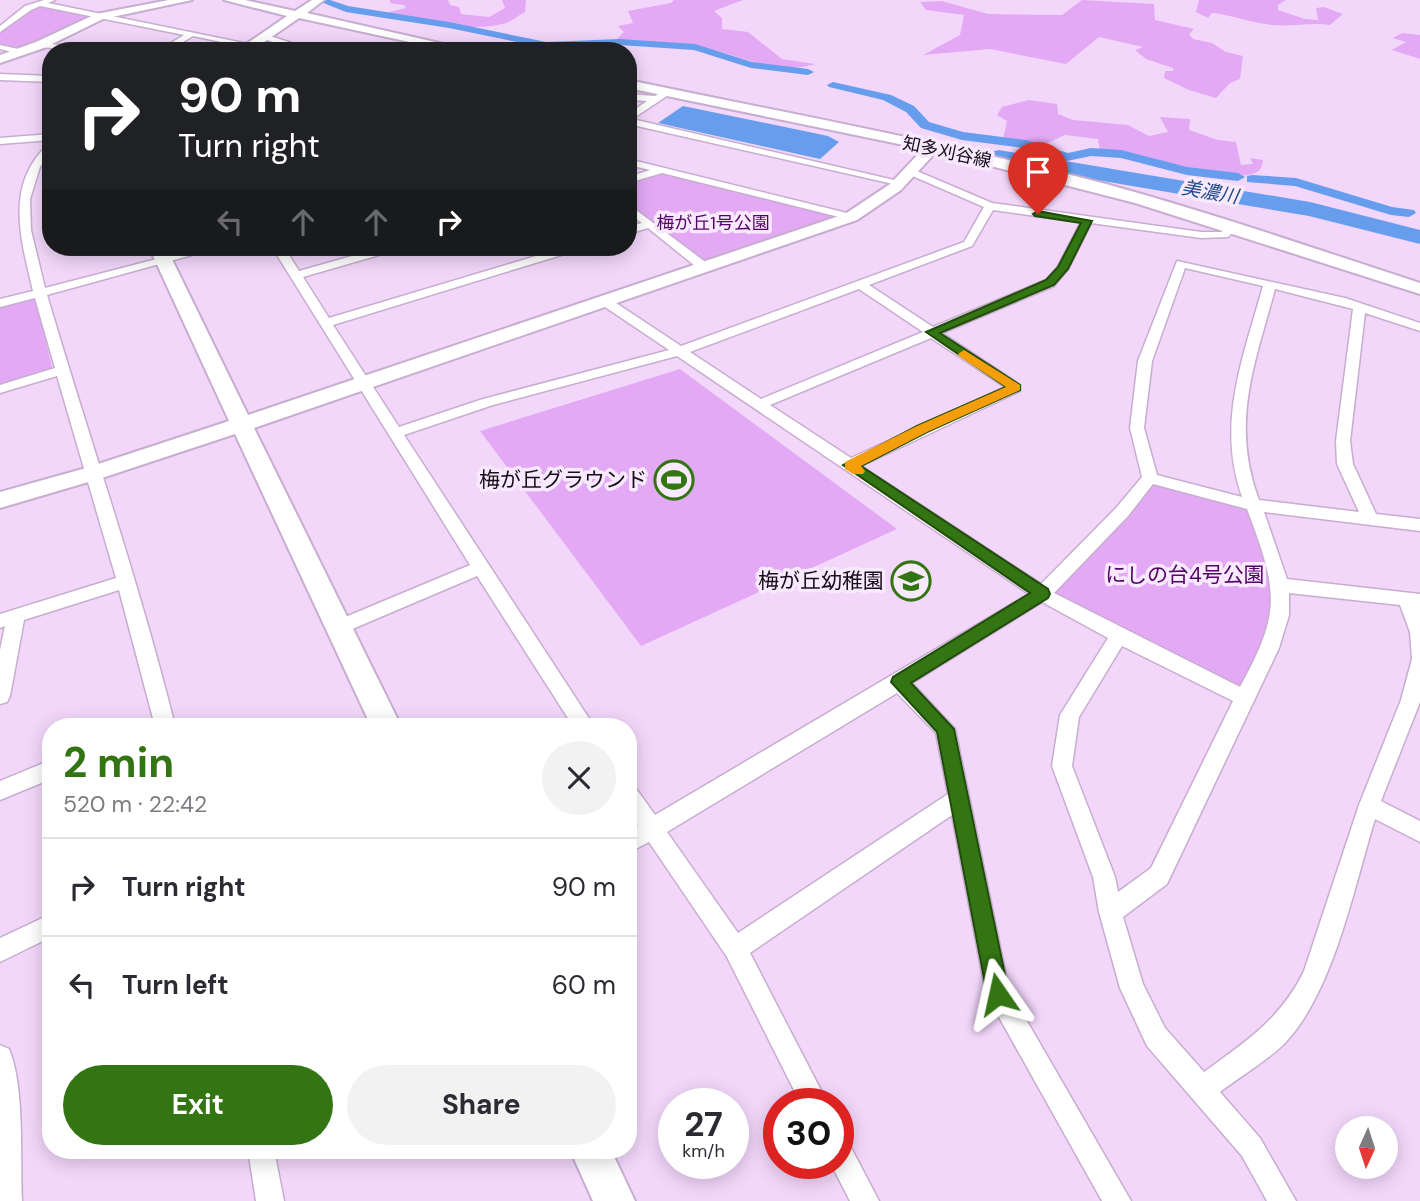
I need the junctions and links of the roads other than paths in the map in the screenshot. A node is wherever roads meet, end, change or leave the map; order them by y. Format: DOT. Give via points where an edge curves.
graph roads {
  1 [pos="51,0"];
  2 [pos="187,0"];
  3 [pos="229,0"];
  4 [pos="319,0"];
  5 [pos="249,1"];
  6 [pos="38,4"];
  7 [pos="298,15"];
  8 [pos="100,16"];
  9 [pos="0,30"];
  10 [pos="191,34"];
  11 [pos="264,36"];
  12 [pos="46,42"];
  13 [pos="177,42"];
  14 [pos="222,42"];
  15 [pos="254,42"];
  16 [pos="283,42"];
  17 [pos="427,42"];
  18 [pos="40,45"];
  19 [pos="0,47"];
  20 [pos="20,52"];
  21 [pos="0,59"];
  22 [pos="0,77"];
  23 [pos="42,79"];
  24 [pos="637,87"];
  25 [pos="661,96"];
  26 [pos="637,97"];
  27 [pos="637,113"];
  28 [pos="637,121"];
  29 [pos="42,138"];
  30 [pos="0,141"];
  31 [pos="932,148"];
  32 [pos="42,157"];
  33 [pos="637,164"];
  34 [pos="662,170"];
  35 [pos="637,177"];
  36 [pos="907,178"];
  37 [pos="990,206"];
  38 [pos="637,214"];
  39 [pos="851,217"];
  40 [pos="1087,221"];
  41 [pos="650,224"];
  42 [pos="1232,227"];
  43 [pos="637,228"];
  44 [pos="152,256"];
  45 [pos="162,256"];
  46 [pos="284,256"];
  47 [pos="364,256"];
  48 [pos="547,256"];
  49 [pos="704,267"];
  50 [pos="296,275"];
  51 [pos="860,284"];
  52 [pos="1270,284"];
  53 [pos="1420,289"];
  54 [pos="40,293"];
  55 [pos="607,302"];
  56 [pos="0,303"];
  57 [pos="1360,306"];
  58 [pos="326,323"];
  59 [pos="1420,327"];
  60 [pos="932,332"];
  61 [pos="681,351"];
  62 [pos="63,370"];
  63 [pos="363,383"];
  64 [pos="0,389"];
  65 [pos="759,404"];
  66 [pos="243,424"];
  67 [pos="395,433"];
  68 [pos="850,465"];
  69 [pos="94,473"];
  70 [pos="1150,478"];
  71 [pos="0,500"];
  72 [pos="1252,505"];
  73 [pos="1371,520"];
  74 [pos="1420,525"];
  75 [pos="480,568"];
  76 [pos="124,582"];
  77 [pos="1280,584"];
  78 [pos="1042,594"];
  79 [pos="1413,601"];
  80 [pos="8,618"];
  81 [pos="337,628"];
  82 [pos="1119,636"];
  83 [pos="1420,659"];
  84 [pos="899,682"];
  85 [pos="0,696"];
  86 [pos="1244,698"];
  87 [pos="158,718"];
  88 [pos="382,718"];
  89 [pos="579,718"];
  90 [pos="42,773"];
  91 [pos="0,791"];
  92 [pos="959,798"];
  93 [pos="1369,805"];
  94 [pos="637,806"];
  95 [pos="653,828"];
  96 [pos="1420,832"];
  97 [pos="637,837"];
  98 [pos="1110,912"];
  99 [pos="42,929"];
  100 [pos="735,949"];
  101 [pos="0,950"];
  102 [pos="0,1058"];
  103 [pos="807,1088"];
  104 [pos="1200,1091"];
  105 [pos="263,1159"];
  106 [pos="594,1159"];
  107 [pos="854,1179"];
  108 [pos="8,1201"];
  109 [pos="271,1201"];
  110 [pos="614,1201"];
  111 [pos="865,1201"];
  112 [pos="1117,1201"];
  113 [pos="1282,1201"];
  1 -- 6 [label="street"];
  2 -- 8 [label="street"];
  3 -- 5 [label="street"];
  4 -- 7 [label="street"];
  5 -- 7 [label="street"];
  6 -- 8 [label="street"];
  6 -- 9 [label="street"];
  7 -- 11 [label="street"];
  7 -- 17 [label="street"];
  8 -- 10 [label="street"];
  8 -- 12 [label="street"];
  10 -- 13 [label="street"];
  10 -- 14 [label="street"];
  11 -- 15 [label="street"];
  11 -- 16 [label="street"];
  18 -- 20 [label="street"];
  19 -- 20 [label="street"];
  20 -- 21 [label="street"];
  22 -- 23 [label="street"];
  24 -- 25 [label="street, 知多刈谷線"];
  25 -- 26 [label="street"];
  25 -- 27 [label="street"];
  25 -- 31 [label="street, 知多刈谷線"];
  28 -- 36 [label="street"];
  29 -- 30 [label="street"];
  31 -- 36 [label="street"];
  31 -- 42 [label="street, 知多刈谷線" via="1098,188"];
  32 -- 54 [label="street" via="25,199 25,230"];
  33 -- 34 [label="street"];
  34 -- 35 [label="street"];
  34 -- 39 [label="street"];
  36 -- 37 [label="street"];
  36 -- 39 [label="street"];
  37 -- 40 [label="street"];
  37 -- 51 [label="street" via="968,244"];
  38 -- 41 [label="street"];
  39 -- 49 [label="street"];
  40 -- 42 [label="street" via="1213,236 1224,235"];
  40 -- 60 [label="street" via="1050,283"];
  41 -- 43 [label="street"];
  41 -- 49 [label="street"];
  42 -- 53 [label="street, 知多刈谷線"];
  44 -- 54 [label="street"];
  45 -- 66 [label="street"];
  46 -- 50 [label="street"];
  47 -- 50 [label="street"];
  48 -- 58 [label="street"];
  49 -- 55 [label="street"];
  50 -- 58 [label="street"];
  51 -- 60 [label="street"];
  51 -- 61 [label="street"];
  52 -- 57 [label="street"];
  52 -- 70 [label="street" via="1181,262 1145,360 1137,428"];
  52 -- 72 [label="street" via="1237,422 1240,468"];
  54 -- 56 [label="street"];
  54 -- 62 [label="street"];
  55 -- 61 [label="street"];
  55 -- 63 [label="street"];
  57 -- 59 [label="street"];
  57 -- 73 [label="street" via="1343,442 1345,464"];
  58 -- 63 [label="street"];
  60 -- 65 [label="street"];
  60 -- 68 [label="street" via="1015,387"];
  61 -- 65 [label="street"];
  61 -- 67 [label="street" via="488,402"];
  62 -- 64 [label="street"];
  62 -- 69 [label="street"];
  63 -- 66 [label="street"];
  63 -- 67 [label="street"];
  65 -- 68 [label="street"];
  66 -- 69 [label="street"];
  66 -- 81 [label="street"];
  67 -- 75 [label="street"];
  68 -- 78 [label="street"];
  69 -- 71 [label="street"];
  69 -- 76 [label="street"];
  70 -- 72 [label="street"];
  70 -- 78 [label="street"];
  72 -- 73 [label="street"];
  72 -- 77 [label="street"];
  73 -- 74 [label="street"];
  75 -- 81 [label="street"];
  75 -- 89 [label="street"];
  76 -- 80 [label="street"];
  76 -- 87 [label="street"];
  77 -- 79 [label="street"];
  77 -- 86 [label="street" via="1280,614 1270,647"];
  78 -- 82 [label="street"];
  78 -- 84 [label="street"];
  79 -- 83 [label="street"];
  80 -- 85 [label="street"];
  81 -- 88 [label="street"];
  82 -- 86 [label="street"];
  82 -- 98 [label="street" via="1070,715 1062,766 1104,877"];
  83 -- 93 [label="street" via="1411,700"];
  84 -- 92 [label="street" via="945,729"];
  84 -- 95 [label="street"];
  86 -- 98 [label="street" via="1159,876"];
  90 -- 91 [label="street"];
  92 -- 100 [label="street"];
  92 -- 112 [label="street" via="998,994"];
  93 -- 96 [label="street"];
  93 -- 104 [label="street" via="1303,1000 1275,1035"];
  94 -- 95 [label="street"];
  95 -- 97 [label="street"];
  95 -- 100 [label="street"];
  98 -- 104 [label="street" via="1132,988 1156,1037"];
  99 -- 101 [label="street"];
  100 -- 103 [label="street"];
  102 -- 108 [label="street"];
  104 -- 113 [label="street" via="1251,1147"];
  105 -- 109 [label="street"];
  106 -- 110 [label="street"];
  107 -- 111 [label="street"];
}
